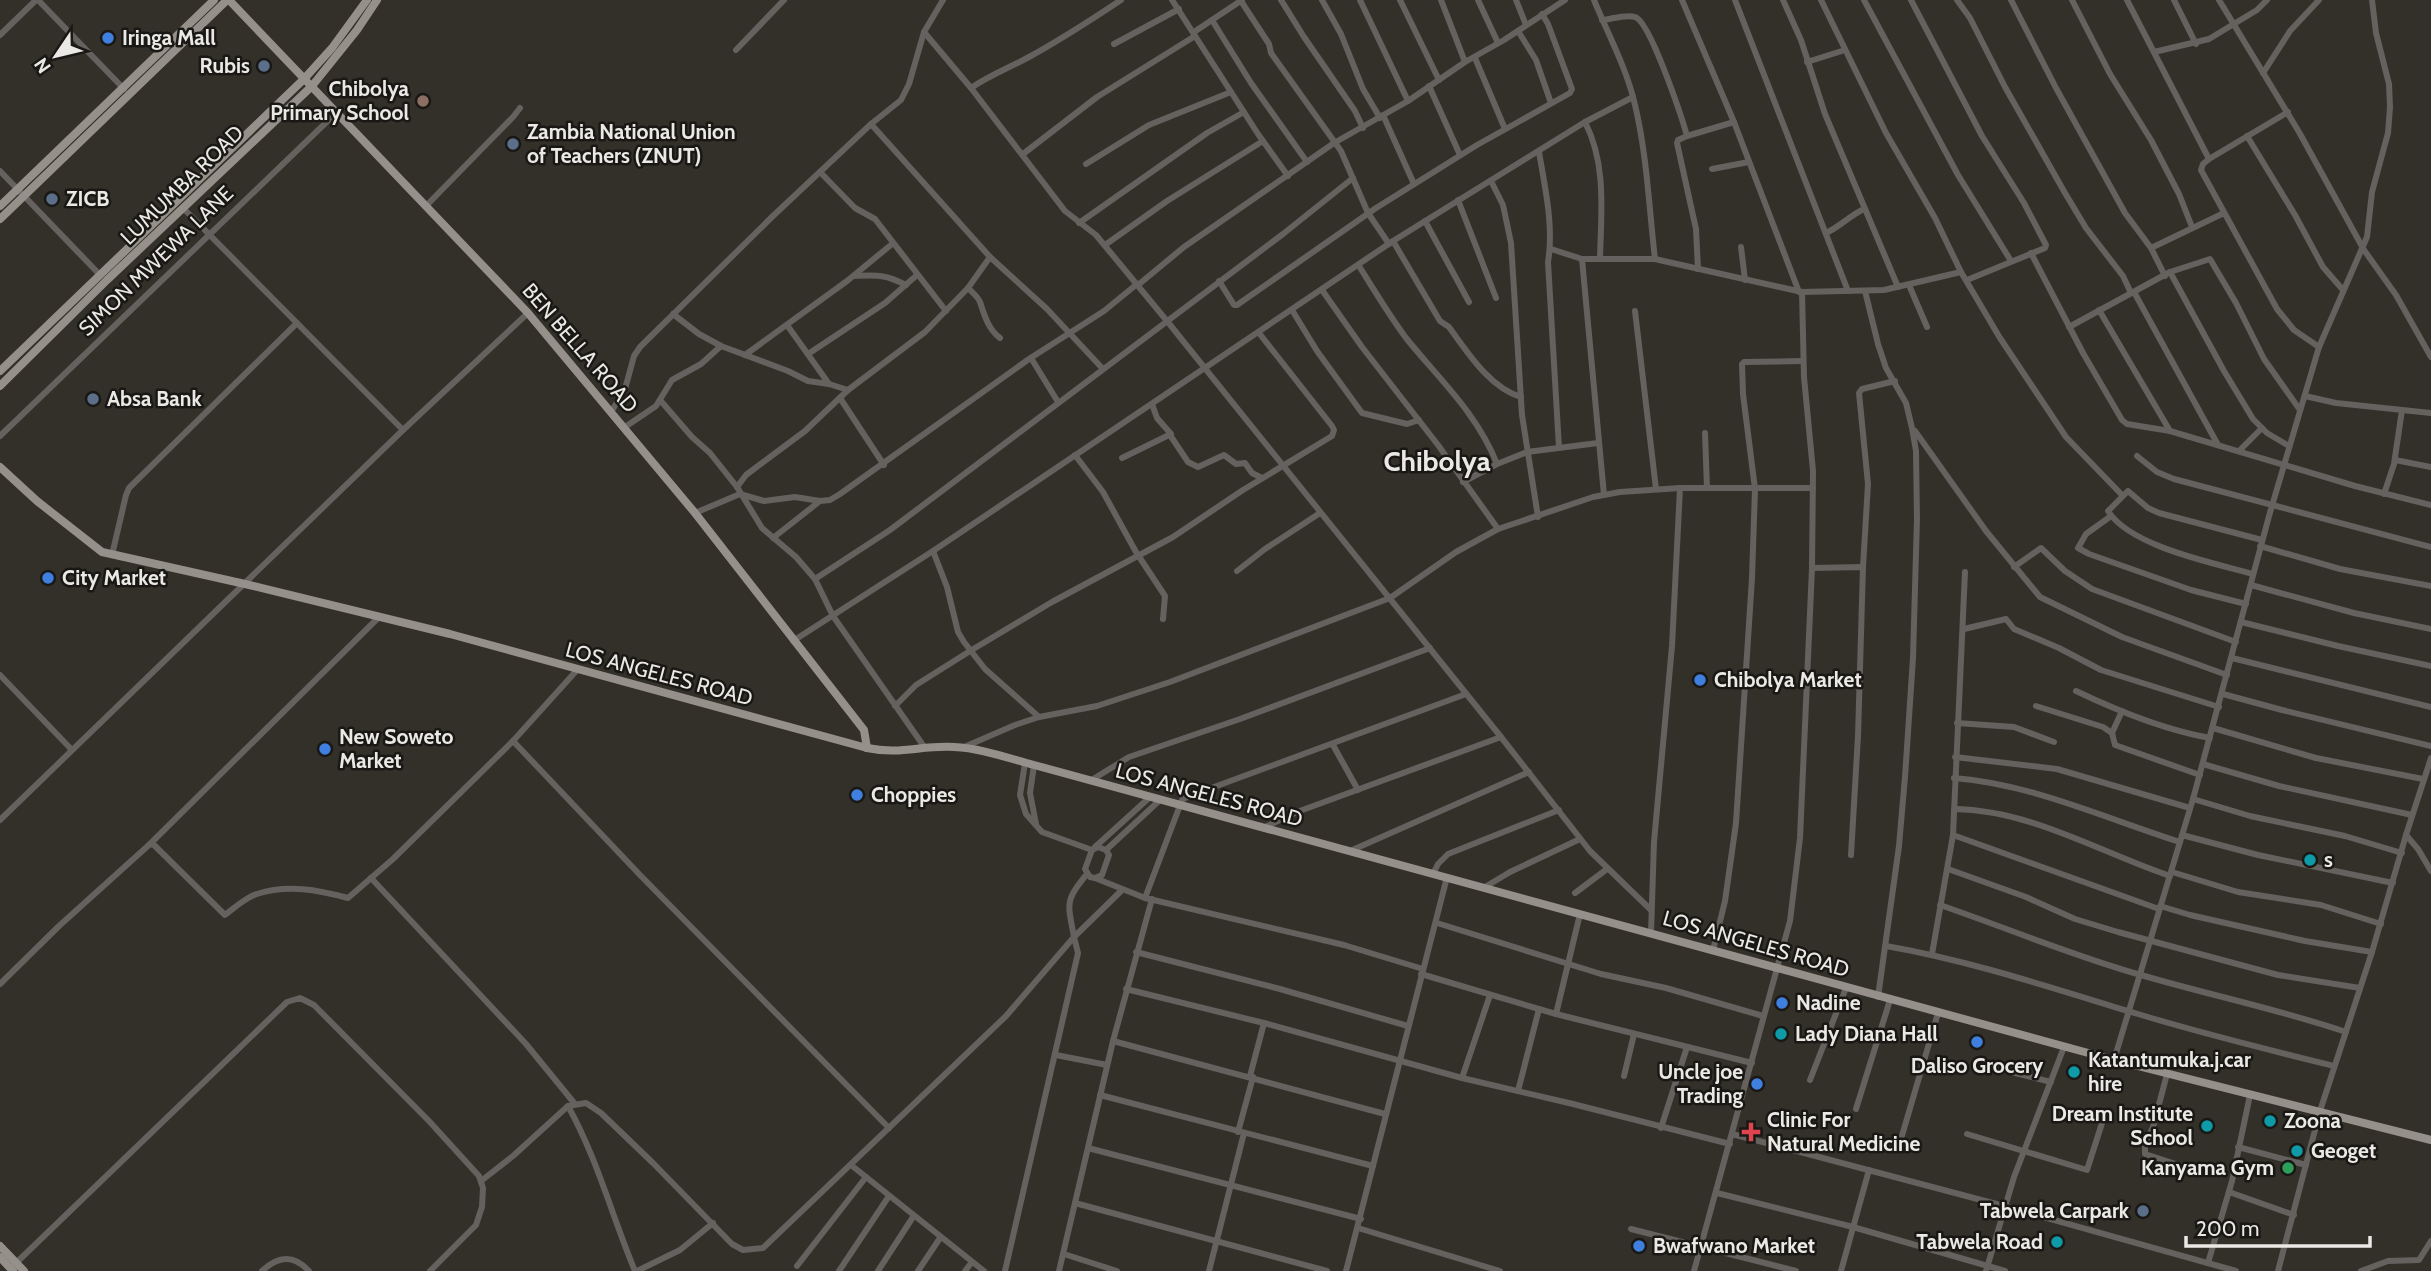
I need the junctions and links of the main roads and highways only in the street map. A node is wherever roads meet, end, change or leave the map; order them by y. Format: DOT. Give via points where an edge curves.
graph roads {
  1 [pos="214,0"];
  2 [pos="228,0"];
  3 [pos="367,0"];
  4 [pos="377,0"];
  5 [pos="304,79"];
  6 [pos="312,86"];
  7 [pos="127,91"];
  8 [pos="81,128"];
  9 [pos="88,136"];
  10 [pos="0,206"];
  11 [pos="0,219"];
  12 [pos="0,371"];
  13 [pos="0,386"];
  14 [pos="0,467"];
  15 [pos="867,748"];
  16 [pos="2431,1140"];
  17 [pos="0,1246"];
  18 [pos="0,1257"];
  19 [pos="13,1268"];
  20 [pos="24,1271"];
  1 -- 7 [label="main road"];
  2 -- 5 [label="main road, BEN BELLA ROAD"];
  2 -- 7 [label="main road"];
  3 -- 5 [label="main road, LUMUMBA ROAD"];
  4 -- 6 [label="main road, LUMUMBA ROAD"];
  5 -- 6 [label="main road, BEN BELLA ROAD"];
  5 -- 12 [label="main road, LUMUMBA ROAD"];
  6 -- 13 [label="main road, LUMUMBA ROAD"];
  6 -- 15 [label="main road, BEN BELLA ROAD" via="528,313 625,427 864,730"];
  7 -- 8 [label="main road"];
  7 -- 9 [label="main road"];
  8 -- 9 [label="main road"];
  8 -- 10 [label="main road"];
  9 -- 11 [label="main road"];
  14 -- 15 [label="main road, LOS ANGELES ROAD" via="67,526 112,555 380,616"];
  15 -- 16 [label="main road, LOS ANGELES ROAD" via="898,752 964,747 2064,1047"];
  17 -- 19 [label="main road"];
  18 -- 19 [label="main road"];
  19 -- 20 [label="main road"];
}
